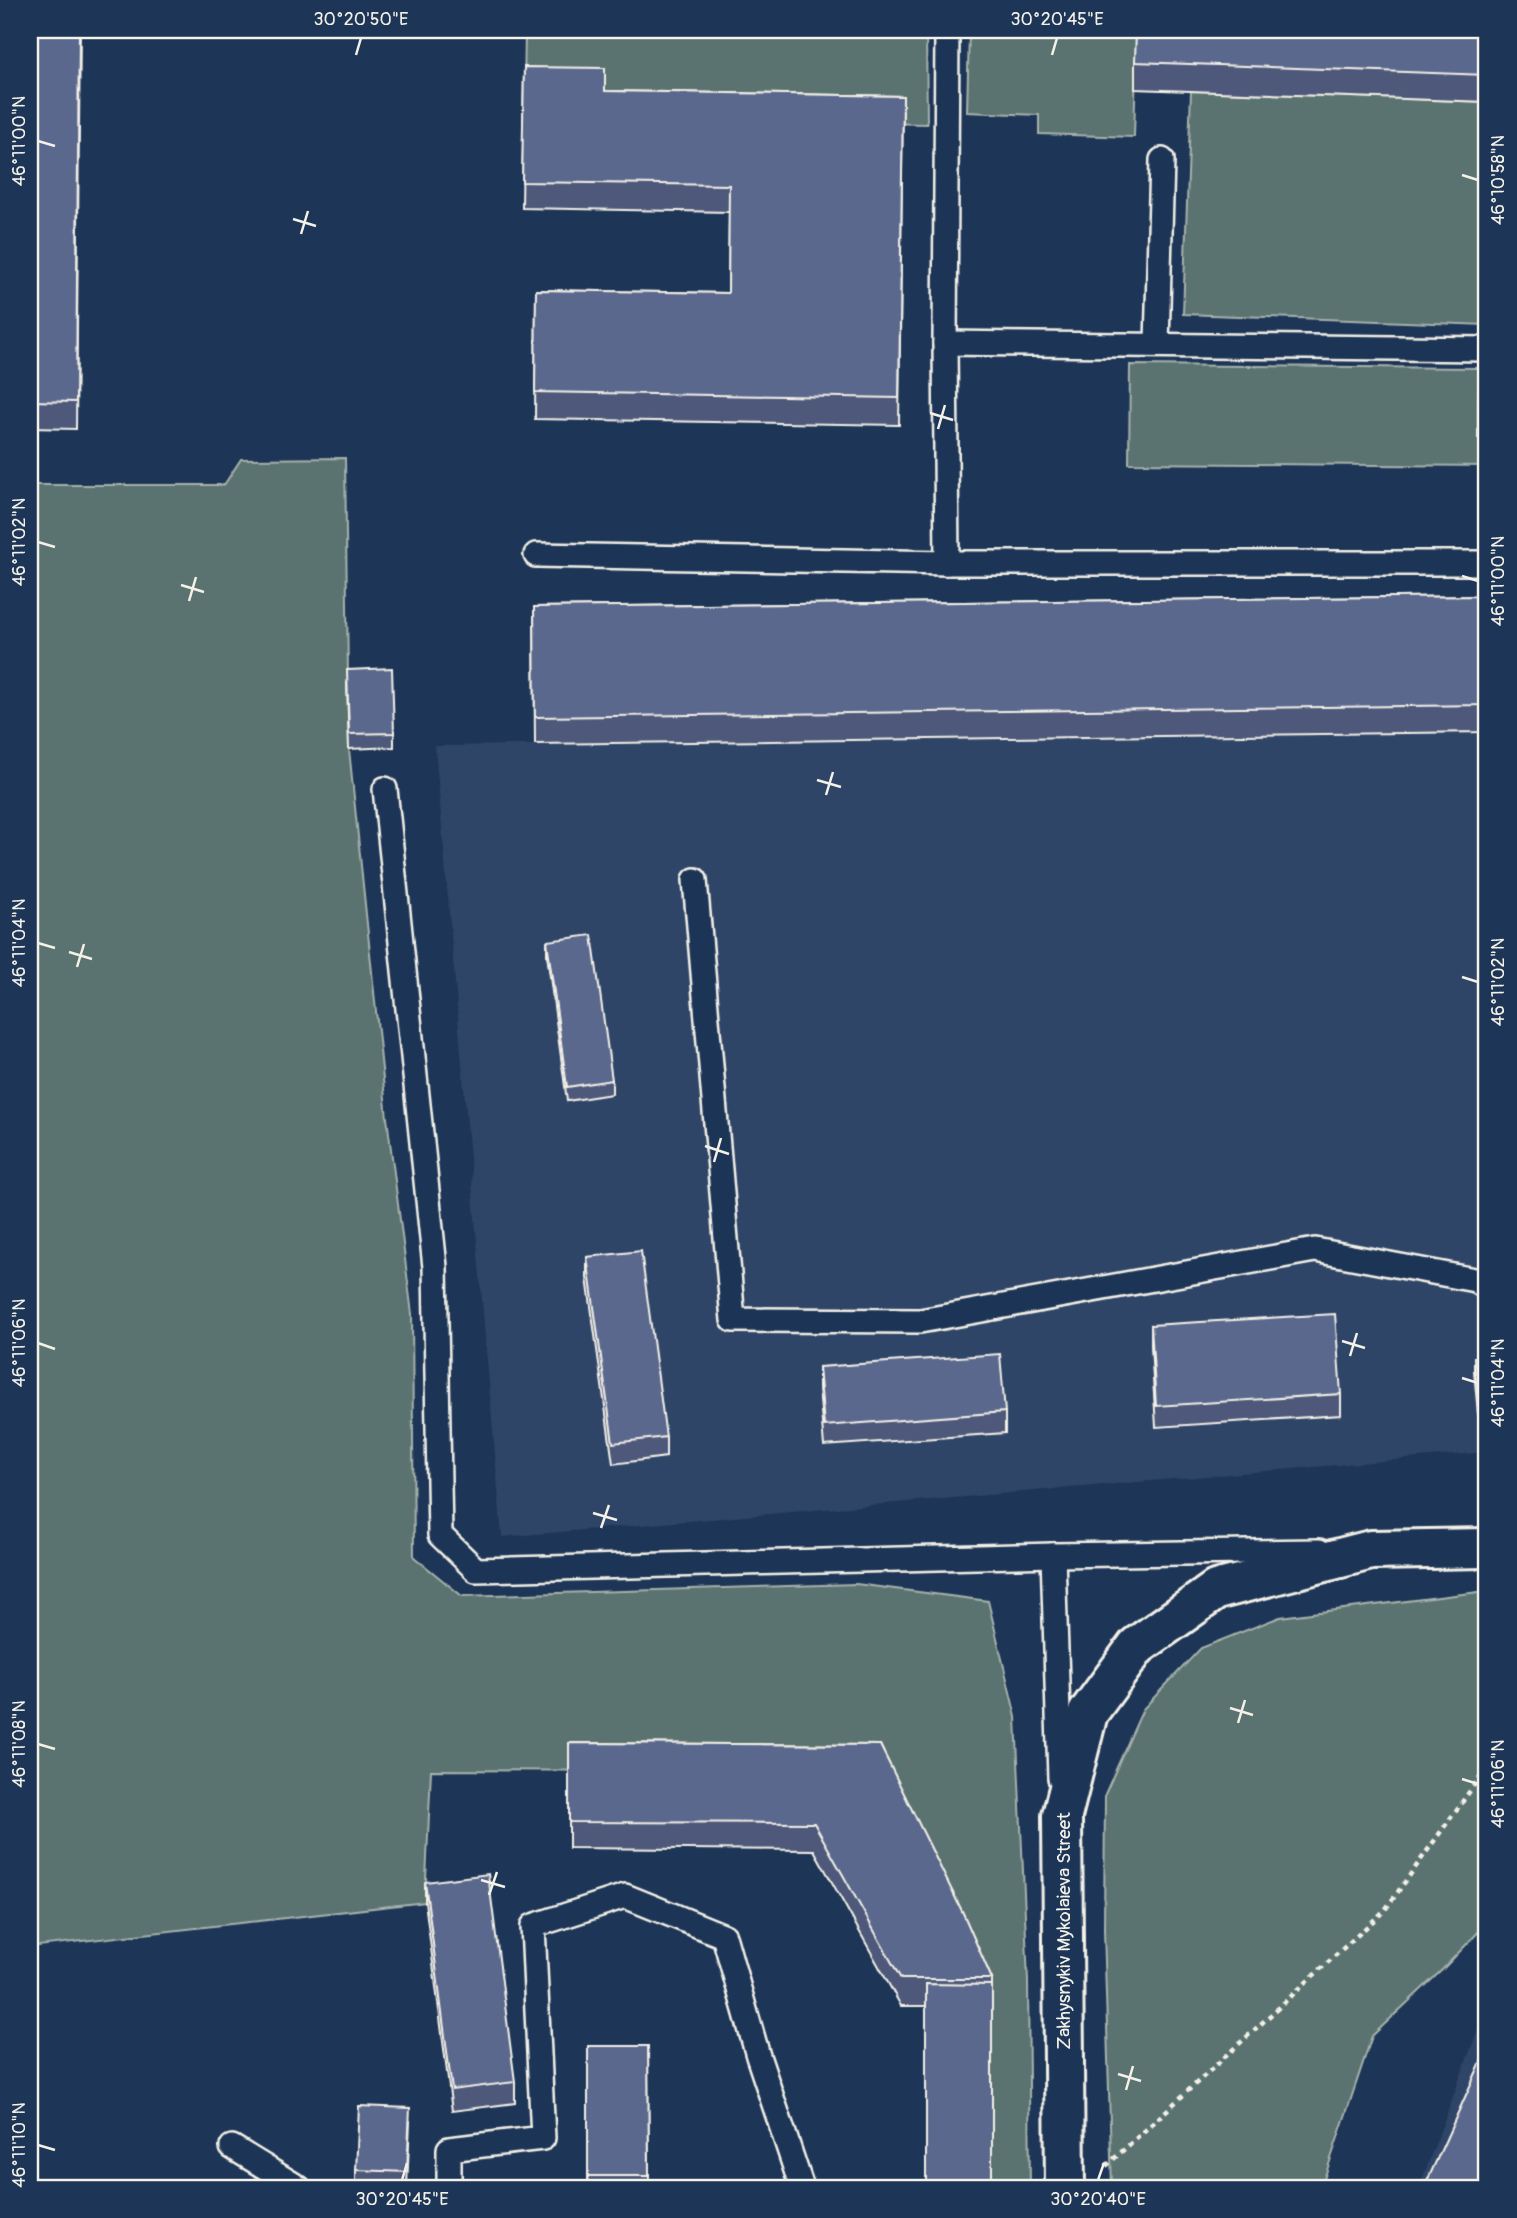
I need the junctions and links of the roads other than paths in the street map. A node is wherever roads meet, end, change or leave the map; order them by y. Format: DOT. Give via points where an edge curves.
graph roads {
  1 [pos="947,30"];
  2 [pos="1162,160"];
  3 [pos="945,343"];
  4 [pos="1157,344"];
  5 [pos="1487,349"];
  6 [pos="536,555"];
  7 [pos="947,563"];
  8 [pos="1487,563"];
  9 [pos="385,789"];
  10 [pos="695,880"];
  11 [pos="1487,1287"];
  12 [pos="1487,1548"];
  13 [pos="1371,1550"];
  14 [pos="1053,1555"];
  15 [pos="1062,1816"];
  16 [pos="232,2147"];
  17 [pos="299,2188"];
  18 [pos="449,2188"];
  19 [pos="802,2188"];
  20 [pos="1065,2188"];
  1 -- 3 [label="lane"];
  2 -- 4 [label="lane"];
  3 -- 4 [label="lane"];
  3 -- 7 [label="lane"];
  4 -- 5 [label="lane"];
  6 -- 7 [label="lane"];
  7 -- 8 [label="lane"];
  9 -- 14 [label="lane" via="435,1267 440,1535 477,1570"];
  10 -- 11 [label="lane" via="733,1321 919,1321 1315,1250 1475,1280"];
  12 -- 13 [label="street, Zakhysnykiv Mykolaieva Street"];
  13 -- 14 [label="lane"];
  13 -- 15 [label="street, Zakhysnykiv Mykolaieva Street" via="1216,1590 1137,1646 1088,1713"];
  14 -- 15 [label="lane"];
  15 -- 20 [label="street, Zakhysnykiv Mykolaieva Street"];
  16 -- 17 [label="lane"];
  18 -- 19 [label="lane" via="449,2150 543,2138 533,1926 625,1896 724,1936"];
}
